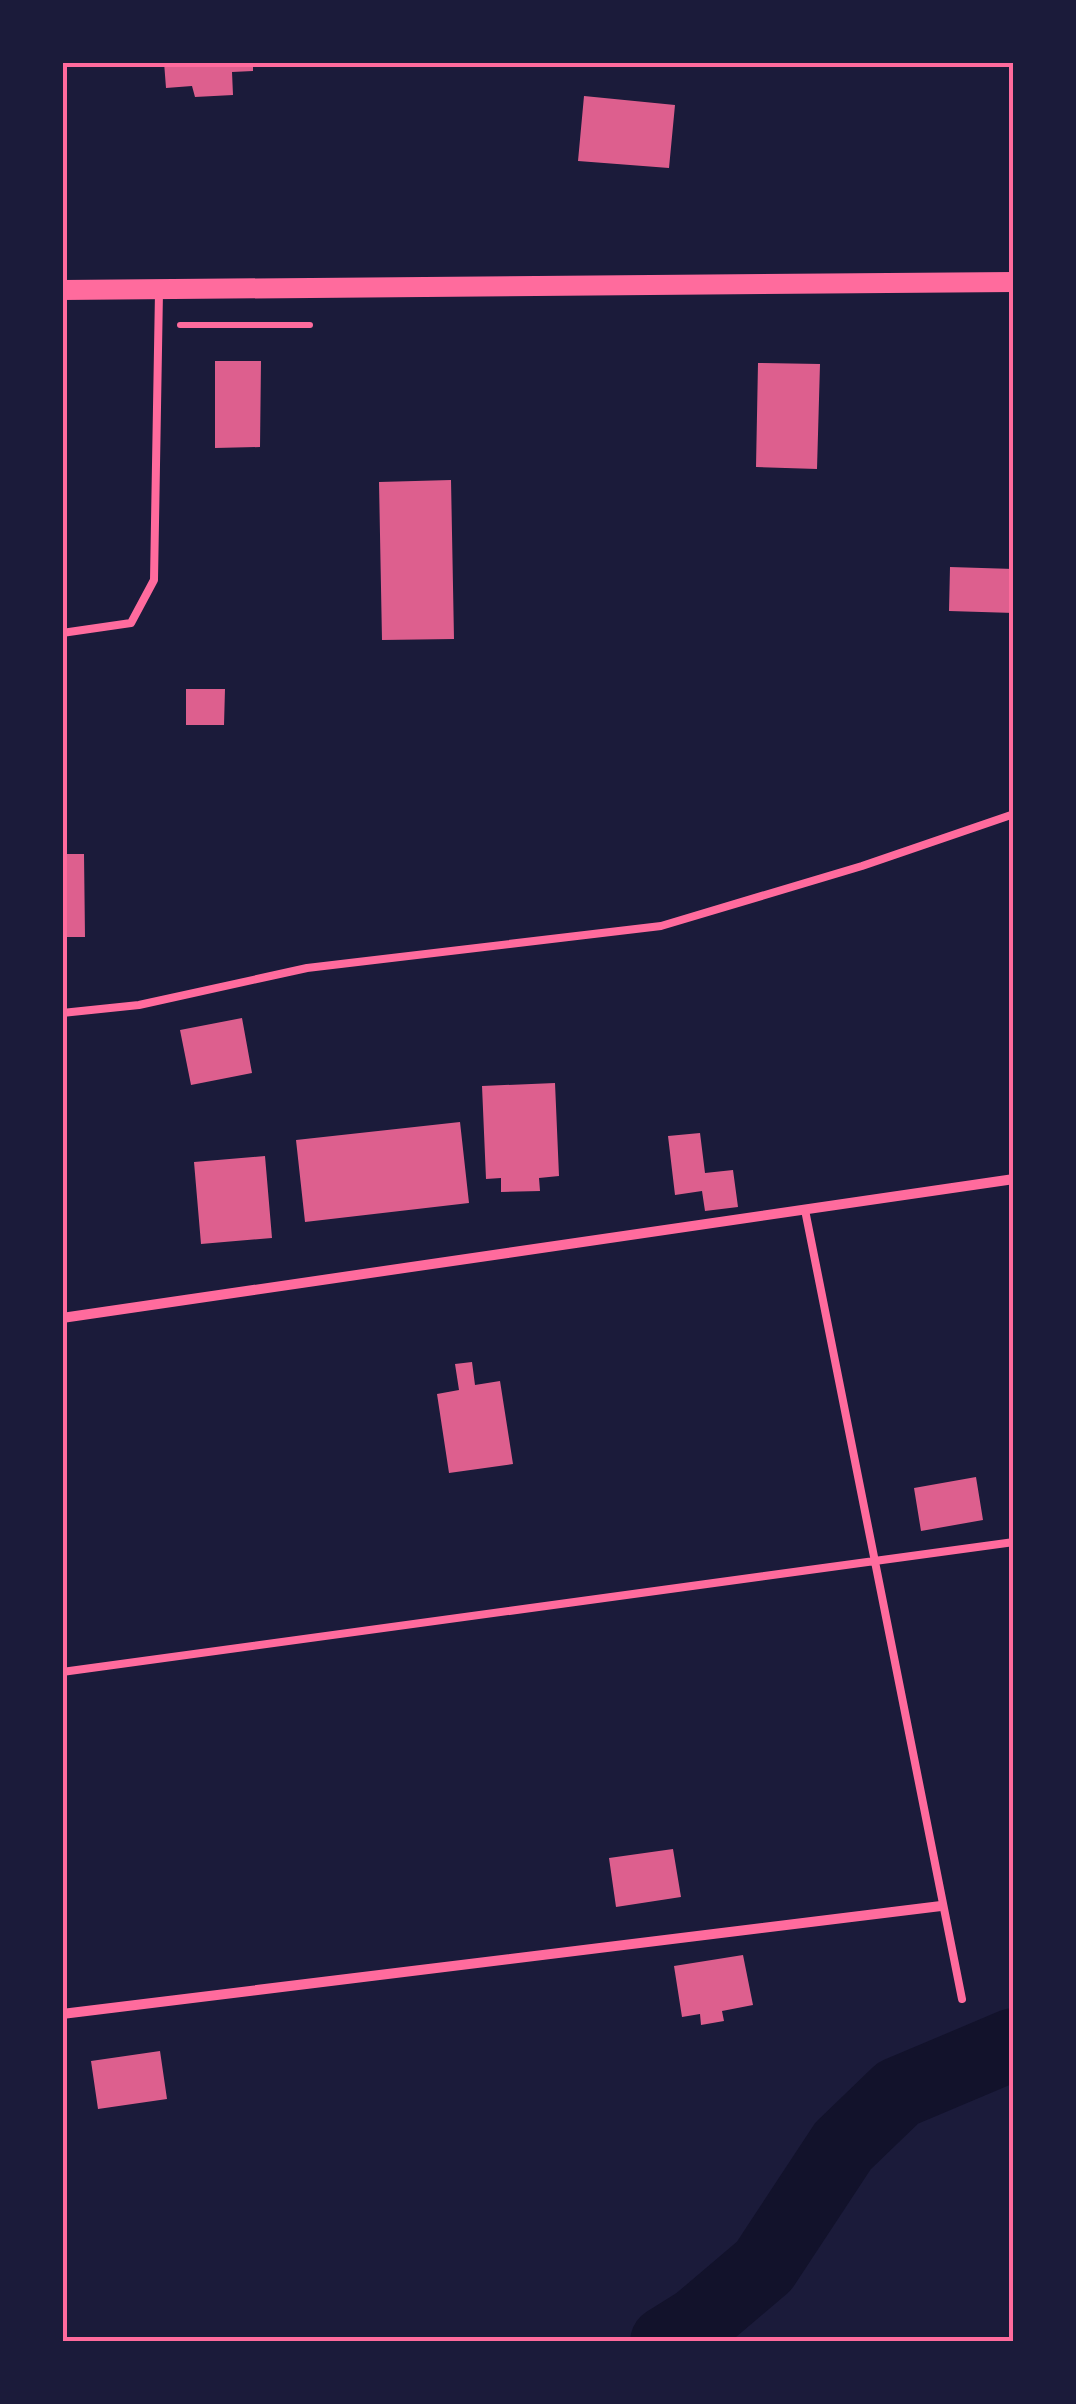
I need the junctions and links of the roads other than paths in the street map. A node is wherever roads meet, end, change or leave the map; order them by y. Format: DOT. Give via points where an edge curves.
graph roads {
  1 [pos="1014,282"];
  2 [pos="159,289"];
  3 [pos="62,290"];
  4 [pos="62,633"];
  5 [pos="1014,814"];
  6 [pos="62,1013"];
  7 [pos="1014,1179"];
  8 [pos="804,1210"];
  9 [pos="62,1318"];
  10 [pos="1014,1542"];
  11 [pos="874,1561"];
  12 [pos="62,1672"];
  13 [pos="941,1906"];
  14 [pos="962,1999"];
  15 [pos="62,2014"];
  1 -- 2 [label="main road"];
  2 -- 3 [label="main road"];
  2 -- 4 [label="lane" via="154,580 131,623"];
  5 -- 6 [label="lane" via="661,926 307,968 139,1005"];
  7 -- 8 [label="street"];
  8 -- 9 [label="street"];
  8 -- 11 [label="lane"];
  10 -- 11 [label="lane"];
  11 -- 12 [label="lane"];
  11 -- 13 [label="lane"];
  13 -- 14 [label="lane"];
  13 -- 15 [label="street"];
}
